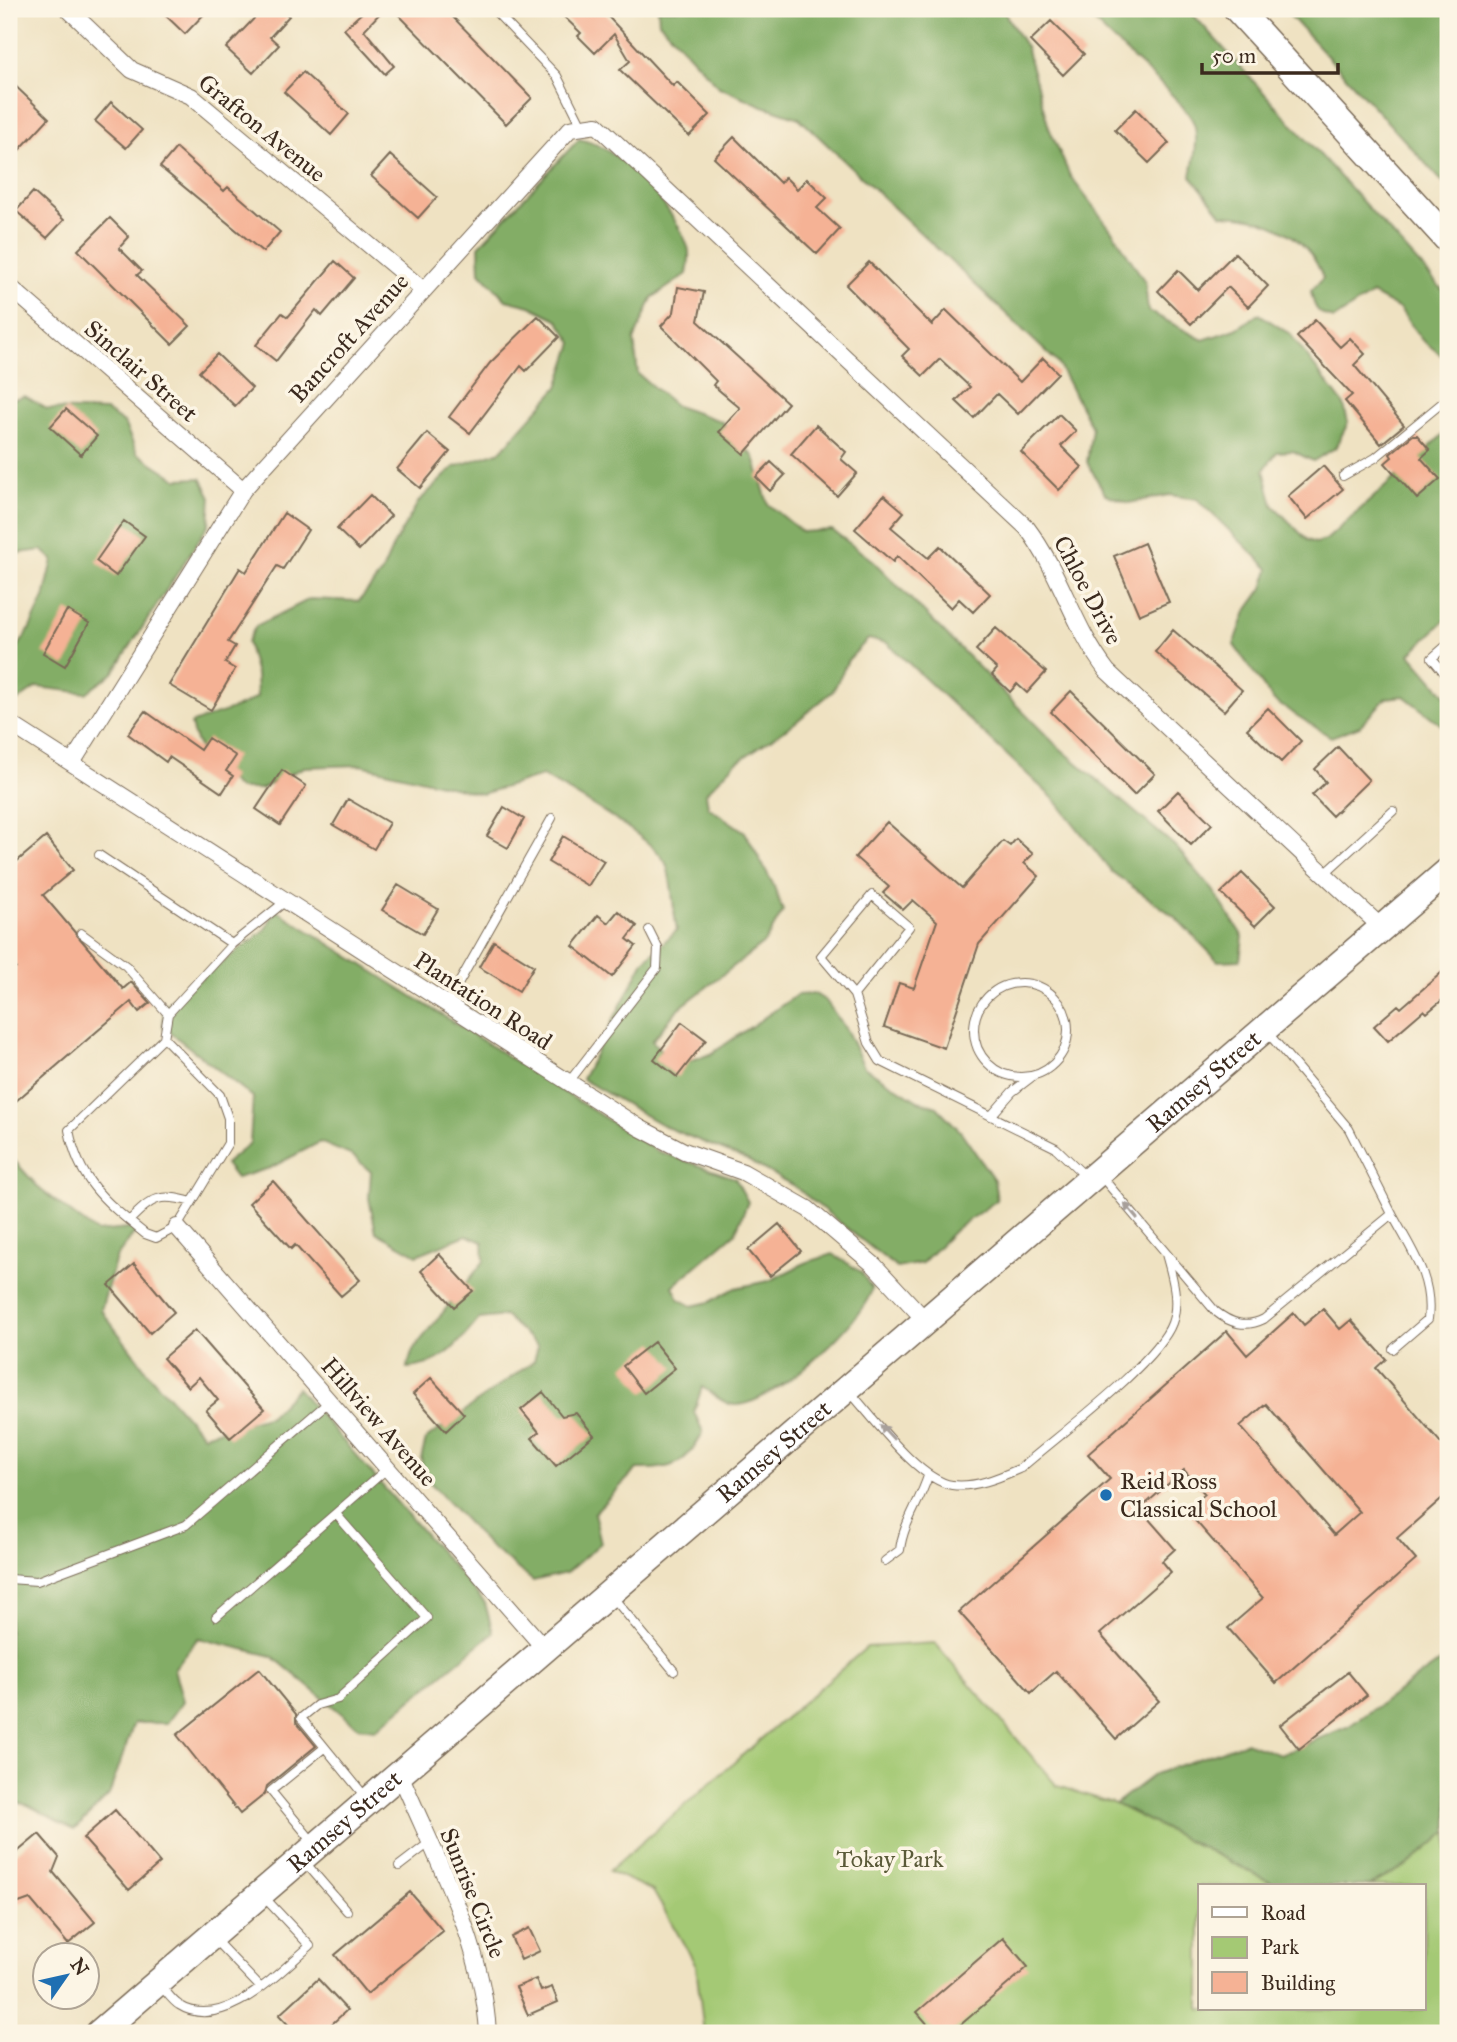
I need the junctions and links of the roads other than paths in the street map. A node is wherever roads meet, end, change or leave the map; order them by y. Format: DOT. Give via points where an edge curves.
graph roads {
  1 [pos="68,9"];
  2 [pos="493,9"];
  3 [pos="1237,9"];
  4 [pos="582,126"];
  5 [pos="1448,240"];
  6 [pos="9,286"];
  7 [pos="423,290"];
  8 [pos="1448,398"];
  9 [pos="1343,476"];
  10 [pos="243,490"];
  11 [pos="1448,644"];
  12 [pos="1448,677"];
  13 [pos="9,723"];
  14 [pos="72,763"];
  15 [pos="1393,811"];
  16 [pos="552,818"];
  17 [pos="99,855"];
  18 [pos="1448,872"];
  19 [pos="1324,874"];
  20 [pos="287,900"];
  21 [pos="1381,927"];
  22 [pos="649,930"];
  23 [pos="80,933"];
  24 [pos="232,944"];
  25 [pos="854,995"];
  26 [pos="446,1005"];
  27 [pos="168,1014"];
  28 [pos="1264,1028"];
  29 [pos="164,1038"];
  30 [pos="1036,1075"];
  31 [pos="568,1083"];
  32 [pos="991,1116"];
  33 [pos="1093,1175"];
  34 [pos="192,1202"];
  35 [pos="1392,1214"];
  36 [pos="130,1221"];
  37 [pos="177,1227"];
  38 [pos="1165,1251"];
  39 [pos="925,1320"];
  40 [pos="1393,1349"];
  41 [pos="846,1388"];
  42 [pos="331,1400"];
  43 [pos="389,1467"];
  44 [pos="928,1476"];
  45 [pos="336,1514"];
  46 [pos="886,1561"];
  47 [pos="9,1579"];
  48 [pos="609,1593"];
  49 [pos="216,1617"];
  50 [pos="545,1648"];
  51 [pos="674,1671"];
  52 [pos="324,1748"];
  53 [pos="400,1774"];
  54 [pos="368,1801"];
  55 [pos="429,1843"];
  56 [pos="309,1852"];
  57 [pos="399,1867"];
  58 [pos="261,1894"];
  59 [pos="347,1911"];
  60 [pos="212,1936"];
  61 [pos="158,1983"];
  62 [pos="260,1987"];
  63 [pos="109,2030"];
  64 [pos="488,2033"];
  1 -- 7 [label="street, Grafton Avenue" via="132,70 191,96"];
  2 -- 4 [label="lane" via="557,76"];
  3 -- 5 [label="main road"];
  4 -- 7 [label="street, Bancroft Avenue" via="570,129"];
  4 -- 19 [label="street, Chloe Drive" via="597,125 1027,528 1055,569 1080,630 1107,671"];
  6 -- 10 [label="street, Sinclair Street"];
  7 -- 10 [label="street, Bancroft Avenue"];
  8 -- 9 [label="lane" via="1375,458"];
  10 -- 14 [label="street, Bancroft Avenue"];
  11 -- 12 [label="lane" via="1432,658"];
  13 -- 14 [label="street, Plantation Road"];
  14 -- 20 [label="street, Plantation Road"];
  15 -- 19 [label="lane"];
  16 -- 26 [label="lane"];
  17 -- 24 [label="lane"];
  18 -- 21 [label="main road, Ramsey Street"];
  19 -- 21 [label="street, Chloe Drive"];
  20 -- 24 [label="lane"];
  20 -- 26 [label="street, Plantation Road"];
  21 -- 28 [label="main road, Ramsey Street"];
  22 -- 31 [label="lane" via="658,948 657,968"];
  23 -- 27 [label="lane" via="127,965"];
  24 -- 27 [label="lane"];
  25 -- 25 [label="lane" via="909,927 872,895 821,956"];
  25 -- 32 [label="lane" via="869,1043 880,1061"];
  26 -- 31 [label="street, Plantation Road"];
  27 -- 29 [label="lane"];
  28 -- 33 [label="main road, Ramsey Street"];
  28 -- 35 [label="lane" via="1349,1129"];
  29 -- 34 [label="lane" via="220,1095 228,1118 228,1143"];
  29 -- 36 [label="lane" via="69,1130 75,1158 92,1187"];
  30 -- 30 [label="lane" via="1060,1056 1068,1026 1063,1010 1048,993 1027,983 997,989 978,1012 975,1042 992,1067 1020,1077"];
  30 -- 32 [label="lane" via="1012,1092"];
  31 -- 39 [label="street, Plantation Road" via="640,1128 684,1151 743,1172 808,1209 874,1265"];
  32 -- 33 [label="lane" via="1056,1148"];
  38 -- 33 [label="lane, one-way"];
  33 -- 39 [label="main road, Ramsey Street"];
  34 -- 36 [label="lane" via="157,1198"];
  34 -- 37 [label="lane"];
  35 -- 38 [label="lane" via="1253,1324 1238,1324 1215,1311"];
  35 -- 40 [label="lane" via="1423,1272 1430,1297 1428,1320"];
  36 -- 37 [label="lane" via="156,1238"];
  37 -- 42 [label="street, Hillview Avenue"];
  38 -- 44 [label="lane" via="1175,1284 1172,1323 1147,1359 1021,1468 975,1484 952,1485"];
  39 -- 41 [label="main road, Ramsey Street"];
  44 -- 41 [label="lane, one-way"];
  41 -- 48 [label="main road, Ramsey Street"];
  42 -- 43 [label="street, Hillview Avenue"];
  42 -- 47 [label="lane" via="186,1525 37,1581"];
  43 -- 45 [label="lane"];
  43 -- 50 [label="street, Hillview Avenue"];
  44 -- 46 [label="lane" via="902,1532 900,1550"];
  45 -- 49 [label="lane"];
  45 -- 52 [label="lane" via="427,1618 338,1699 317,1705 300,1717"];
  48 -- 50 [label="main road, Ramsey Street"];
  48 -- 51 [label="lane"];
  50 -- 53 [label="main road, Ramsey Street"];
  52 -- 54 [label="lane"];
  52 -- 56 [label="lane" via="271,1791"];
  53 -- 54 [label="main road, Ramsey Street"];
  53 -- 55 [label="street, Sunrise Circle"];
  54 -- 56 [label="main road, Ramsey Street"];
  55 -- 57 [label="lane"];
  55 -- 64 [label="street, Sunrise Circle" via="478,1965"];
  56 -- 58 [label="main road, Ramsey Street"];
  56 -- 59 [label="lane"];
  58 -- 60 [label="main road, Ramsey Street"];
  58 -- 62 [label="lane" via="310,1946"];
  60 -- 61 [label="main road, Ramsey Street"];
  60 -- 62 [label="lane"];
  61 -- 62 [label="lane" via="178,2005 198,2011 228,2008"];
  61 -- 63 [label="main road, Ramsey Street"];
}
